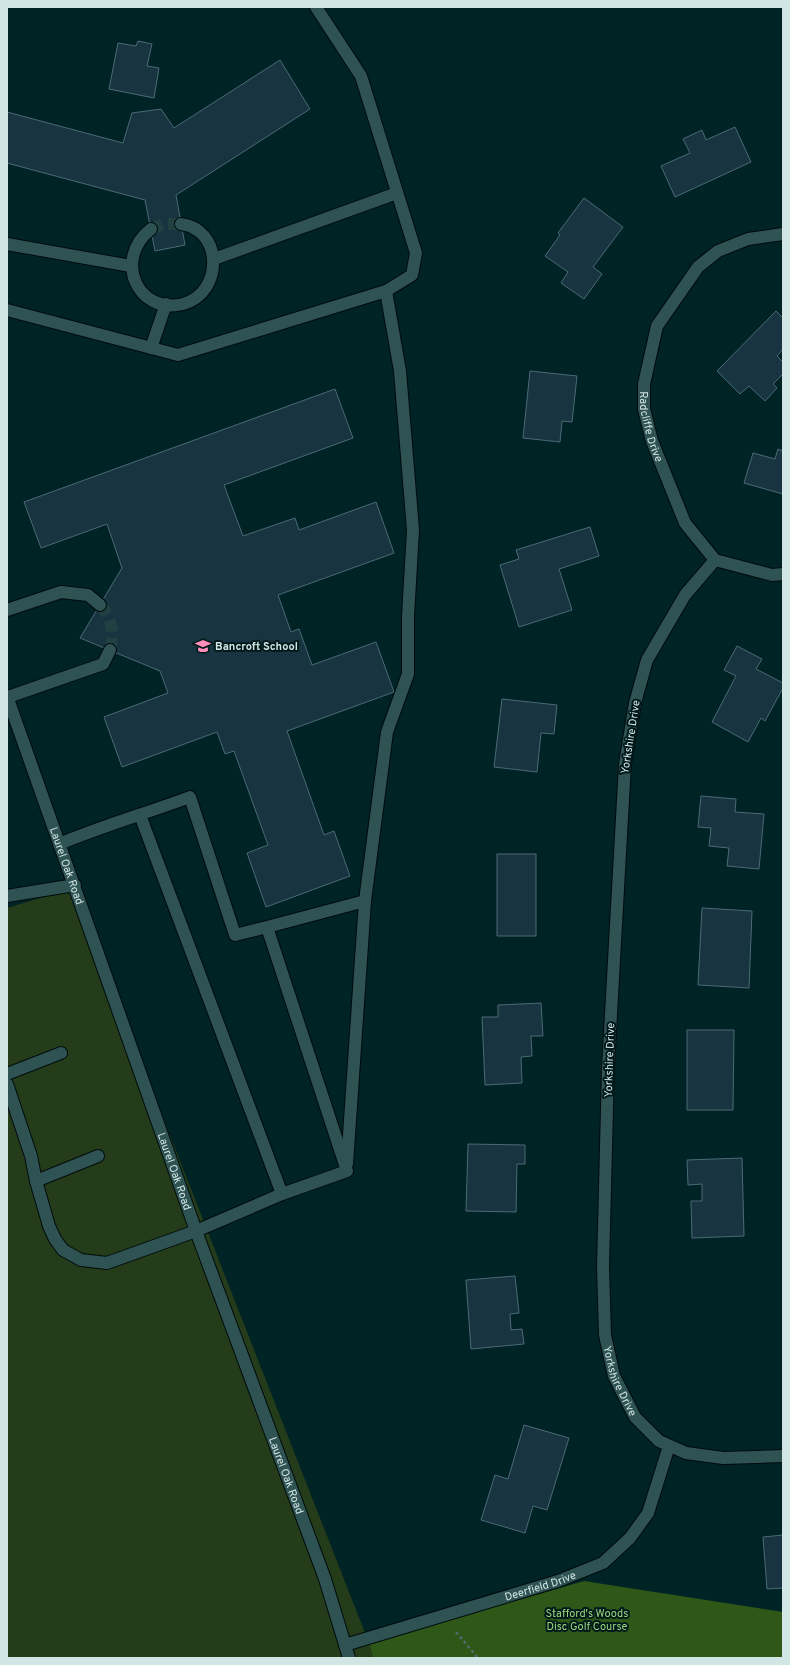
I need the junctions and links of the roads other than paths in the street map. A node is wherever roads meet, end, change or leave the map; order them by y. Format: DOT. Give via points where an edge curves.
graph roads {
  1 [pos="316,7"];
  2 [pos="397,193"];
  3 [pos="181,224"];
  4 [pos="151,229"];
  5 [pos="783,234"];
  6 [pos="7,244"];
  7 [pos="214,260"];
  8 [pos="131,266"];
  9 [pos="386,291"];
  10 [pos="166,304"];
  11 [pos="7,310"];
  12 [pos="151,348"];
  13 [pos="715,560"];
  14 [pos="783,574"];
  15 [pos="100,604"];
  16 [pos="7,610"];
  17 [pos="110,650"];
  18 [pos="7,696"];
  19 [pos="140,815"];
  20 [pos="59,844"];
  21 [pos="75,885"];
  22 [pos="7,896"];
  23 [pos="365,901"];
  24 [pos="267,927"];
  25 [pos="61,1053"];
  26 [pos="7,1074"];
  27 [pos="7,1084"];
  28 [pos="98,1156"];
  29 [pos="347,1171"];
  30 [pos="36,1181"];
  31 [pos="282,1194"];
  32 [pos="196,1231"];
  33 [pos="669,1446"];
  34 [pos="783,1456"];
  35 [pos="345,1645"];
  36 [pos="348,1658"];
  1 -- 2 [label="street" via="361,76"];
  2 -- 7 [label="street"];
  2 -- 9 [label="street" via="416,253 412,276"];
  3 -- 7 [label="street" via="190,226 202,235 210,246"];
  4 -- 8 [label="street" via="136,245"];
  5 -- 13 [label="street, Radcliffe Drive" via="748,240 718,251 698,267 658,326 644,384 644,409 652,441 682,516"];
  6 -- 8 [label="street"];
  7 -- 10 [label="street" via="212,278 201,294 184,304"];
  8 -- 10 [label="street" via="134,278 144,293 154,301"];
  9 -- 12 [label="street" via="178,355"];
  9 -- 23 [label="street" via="400,371 413,530 408,616 408,674 387,732"];
  10 -- 12 [label="street"];
  11 -- 12 [label="street"];
  13 -- 14 [label="street" via="772,575"];
  13 -- 33 [label="street, Yorkshire Drive" via="685,595 647,660 634,703 625,764 610,1045 603,1267 605,1335 614,1376 635,1417 659,1441"];
  15 -- 16 [label="street" via="88,595 61,592"];
  17 -- 18 [label="street" via="103,664"];
  18 -- 20 [label="street, Laurel Oak Road"];
  19 -- 20 [label="street" via="92,830"];
  19 -- 24 [label="street" via="190,797 235,935"];
  19 -- 31 [label="street"];
  20 -- 21 [label="street, Laurel Oak Road"];
  21 -- 22 [label="street"];
  21 -- 32 [label="street, Laurel Oak Road"];
  23 -- 24 [label="street"];
  23 -- 29 [label="street"];
  24 -- 29 [label="street"];
  25 -- 26 [label="street"];
  27 -- 30 [label="street" via="31,1156"];
  28 -- 30 [label="street"];
  29 -- 31 [label="street"];
  30 -- 32 [label="street" via="55,1239 63,1250 81,1260 107,1264"];
  31 -- 32 [label="street"];
  32 -- 35 [label="street, Laurel Oak Road" via="325,1579"];
  33 -- 34 [label="street, Yorkshire Drive" via="686,1453 723,1458"];
  33 -- 35 [label="street, Deerfield Drive" via="648,1513 630,1538 603,1563 558,1581"];
  35 -- 36 [label="street, Laurel Oak Road"];
}
